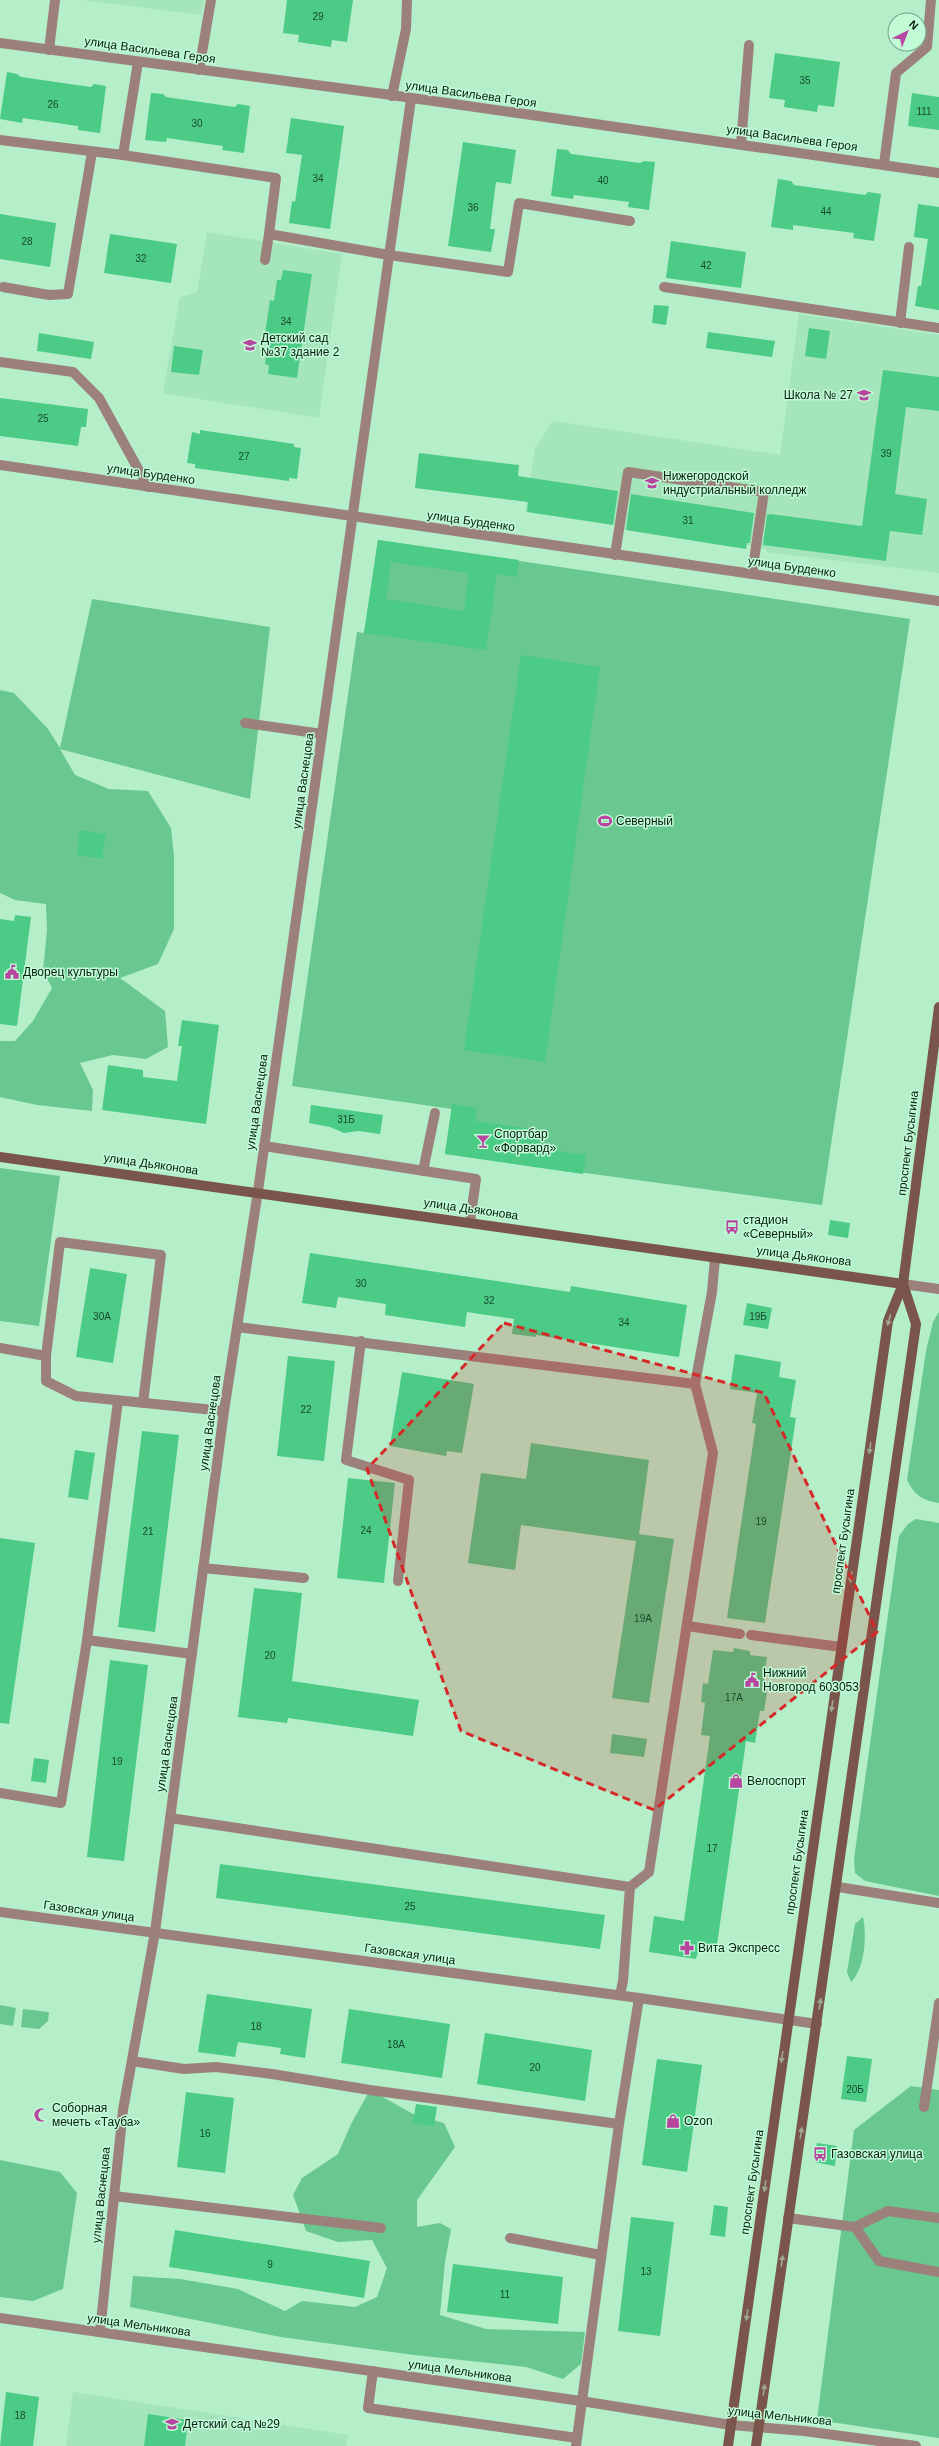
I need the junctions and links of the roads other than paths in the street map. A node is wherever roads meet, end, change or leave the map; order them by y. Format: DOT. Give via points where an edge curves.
graph roads {
  1 [pos="55,0"];
  2 [pos="211,0"];
  3 [pos="407,0"];
  4 [pos="932,0"];
  5 [pos="0,43"];
  6 [pos="749,45"];
  7 [pos="49,50"];
  8 [pos="138,62"];
  9 [pos="199,70"];
  10 [pos="392,96"];
  11 [pos="411,99"];
  12 [pos="0,140"];
  13 [pos="741,144"];
  14 [pos="92,152"];
  15 [pos="123,155"];
  16 [pos="884,164"];
  17 [pos="939,173"];
  18 [pos="630,221"];
  19 [pos="269,234"];
  20 [pos="909,247"];
  21 [pos="389,255"];
  22 [pos="265,260"];
  23 [pos="664,287"];
  24 [pos="3,288"];
  25 [pos="900,322"];
  26 [pos="939,328"];
  27 [pos="0,362"];
  28 [pos="0,465"];
  29 [pos="148,486"];
  30 [pos="353,517"];
  31 [pos="615,555"];
  32 [pos="752,574"];
  33 [pos="939,602"];
  34 [pos="245,723"];
  35 [pos="322,734"];
  36 [pos="939,1007"];
  37 [pos="435,1113"];
  38 [pos="264,1146"];
  39 [pos="0,1157"];
  40 [pos="423,1171"];
  41 [pos="258,1192"];
  42 [pos="470,1222"];
  43 [pos="715,1258"];
  44 [pos="903,1284"];
  45 [pos="939,1289"];
  46 [pos="237,1327"];
  47 [pos="361,1341"];
  48 [pos="0,1348"];
  49 [pos="46,1356"];
  50 [pos="695,1384"];
  51 [pos="118,1401"];
  52 [pos="142,1404"];
  53 [pos="224,1411"];
  54 [pos="203,1568"];
  55 [pos="304,1578"];
  56 [pos="398,1580"];
  57 [pos="688,1626"];
  58 [pos="740,1634"];
  59 [pos="751,1635"];
  60 [pos="87,1640"];
  61 [pos="841,1647"];
  62 [pos="192,1654"];
  63 [pos="0,1793"];
  64 [pos="170,1818"];
  65 [pos="630,1887"];
  66 [pos="838,1887"];
  67 [pos="939,1903"];
  68 [pos="0,1912"];
  69 [pos="155,1932"];
  70 [pos="620,1995"];
  71 [pos="639,1998"];
  72 [pos="939,2003"];
  73 [pos="788,2018"];
  74 [pos="817,2024"];
  75 [pos="132,2061"];
  76 [pos="924,2107"];
  77 [pos="619,2124"];
  78 [pos="114,2196"];
  79 [pos="788,2218"];
  80 [pos="939,2218"];
  81 [pos="855,2227"];
  82 [pos="381,2228"];
  83 [pos="510,2238"];
  84 [pos="601,2255"];
  85 [pos="939,2272"];
  86 [pos="0,2318"];
  87 [pos="100,2332"];
  88 [pos="372,2371"];
  89 [pos="581,2401"];
  90 [pos="731,2425"];
  91 [pos="758,2429"];
  92 [pos="576,2442"];
  93 [pos="728,2446"];
  94 [pos="756,2446"];
  95 [pos="916,2446"];
  1 -- 7 [label="street"];
  2 -- 9 [label="street"];
  3 -- 10 [label="street" via="406,29"];
  4 -- 16 [label="street" via="927,47 896,72"];
  5 -- 7 [label="street, улица Васильева Героя"];
  6 -- 13 [label="street"];
  7 -- 8 [label="street, улица Васильева Героя"];
  8 -- 9 [label="street, улица Васильева Героя"];
  8 -- 15 [label="street"];
  9 -- 10 [label="street, улица Васильева Героя"];
  10 -- 11 [label="street, улица Васильева Героя"];
  11 -- 13 [label="street, улица Васильева Героя"];
  11 -- 21 [label="street, улица Васнецова"];
  12 -- 14 [label="street"];
  13 -- 16 [label="street, улица Васильева Героя"];
  14 -- 15 [label="street"];
  14 -- 24 [label="street" via="68,294 49,295"];
  15 -- 19 [label="street" via="276,178"];
  16 -- 17 [label="street, улица Васильева Героя"];
  18 -- 21 [label="street" via="518,203 508,272"];
  19 -- 21 [label="street"];
  19 -- 22 [label="street"];
  20 -- 25 [label="street"];
  21 -- 30 [label="street, улица Васнецова"];
  23 -- 25 [label="street"];
  25 -- 26 [label="street"];
  27 -- 29 [label="street" via="73,372 99,398"];
  28 -- 29 [label="street, улица Бурденко"];
  29 -- 30 [label="street, улица Бурденко"];
  30 -- 31 [label="street, улица Бурденко"];
  30 -- 35 [label="street, улица Васнецова"];
  31 -- 32 [label="street, улица Бурденко"];
  31 -- 32 [label="street" via="628,472 764,492"];
  32 -- 33 [label="street, улица Бурденко"];
  34 -- 35 [label="street"];
  35 -- 38 [label="street, улица Васнецова"];
  36 -- 44 [label="main road, проспект Бусыгина"];
  37 -- 40 [label="street"];
  38 -- 40 [label="street"];
  38 -- 41 [label="street, улица Васнецова"];
  39 -- 41 [label="main road, улица Дьяконова"];
  40 -- 42 [label="street" via="476,1179"];
  41 -- 42 [label="main road, улица Дьяконова"];
  41 -- 46 [label="street, улица Васнецова"];
  42 -- 43 [label="main road, улица Дьяконова"];
  43 -- 44 [label="main road, улица Дьяконова"];
  43 -- 50 [label="street" via="712,1292"];
  44 -- 45 [label="street, улица Дьяконова"];
  44 -- 61 [label="main road, проспект Бусыгина, one-way" via="888,1321"];
  44 -- 66 [label="main road, проспект Бусыгина" via="916,1324"];
  46 -- 47 [label="street"];
  46 -- 53 [label="street, улица Васнецова"];
  47 -- 50 [label="street"];
  47 -- 56 [label="street" via="346,1460 408,1480"];
  48 -- 49 [label="street"];
  49 -- 51 [label="street" via="46,1382 76,1396"];
  49 -- 52 [label="street" via="60,1242 161,1255"];
  50 -- 57 [label="street" via="713,1452"];
  51 -- 52 [label="street"];
  51 -- 60 [label="street"];
  52 -- 53 [label="street"];
  53 -- 54 [label="street, улица Васнецова"];
  54 -- 55 [label="street"];
  54 -- 62 [label="street, улица Васнецова"];
  57 -- 58 [label="street"];
  57 -- 65 [label="street" via="649,1872"];
  59 -- 61 [label="street"];
  60 -- 62 [label="street"];
  60 -- 63 [label="street" via="61,1803"];
  61 -- 73 [label="main road, проспект Бусыгина, one-way"];
  62 -- 64 [label="street, улица Васнецова"];
  64 -- 65 [label="street"];
  64 -- 69 [label="street, улица Васнецова"];
  65 -- 70 [label="street"];
  66 -- 67 [label="street"];
  74 -- 66 [label="main road, проспект Бусыгина, one-way"];
  68 -- 69 [label="street, Газовская улица"];
  69 -- 70 [label="street, Газовская улица"];
  69 -- 75 [label="street, улица Васнецова"];
  70 -- 71 [label="street, Газовская улица"];
  71 -- 73 [label="street, Газовская улица"];
  71 -- 77 [label="street"];
  72 -- 76 [label="street"];
  73 -- 74 [label="street, Газовская улица"];
  73 -- 90 [label="main road, проспект Бусыгина, one-way"];
  79 -- 74 [label="main road, проспект Бусыгина, one-way"];
  75 -- 77 [label="street" via="184,2069 216,2067 272,2074"];
  75 -- 78 [label="street, улица Васнецова" via="123,2110"];
  77 -- 84 [label="street"];
  78 -- 82 [label="street"];
  78 -- 87 [label="street, улица Васнецова"];
  79 -- 81 [label="street"];
  91 -- 79 [label="main road, проспект Бусыгина, one-way"];
  80 -- 81 [label="street" via="888,2211"];
  81 -- 85 [label="street" via="879,2261"];
  83 -- 84 [label="street"];
  84 -- 89 [label="street"];
  86 -- 87 [label="street, улица Мельникова"];
  87 -- 88 [label="street, улица Мельникова"];
  88 -- 89 [label="street, улица Мельникова"];
  88 -- 92 [label="street" via="368,2408"];
  89 -- 90 [label="street, улица Мельникова"];
  89 -- 92 [label="street"];
  90 -- 91 [label="street, улица Мельникова"];
  90 -- 93 [label="main road, проспект Бусыгина"];
  91 -- 94 [label="main road, проспект Бусыгина"];
  91 -- 95 [label="street, улица Мельникова" via="804,2431"];
}
